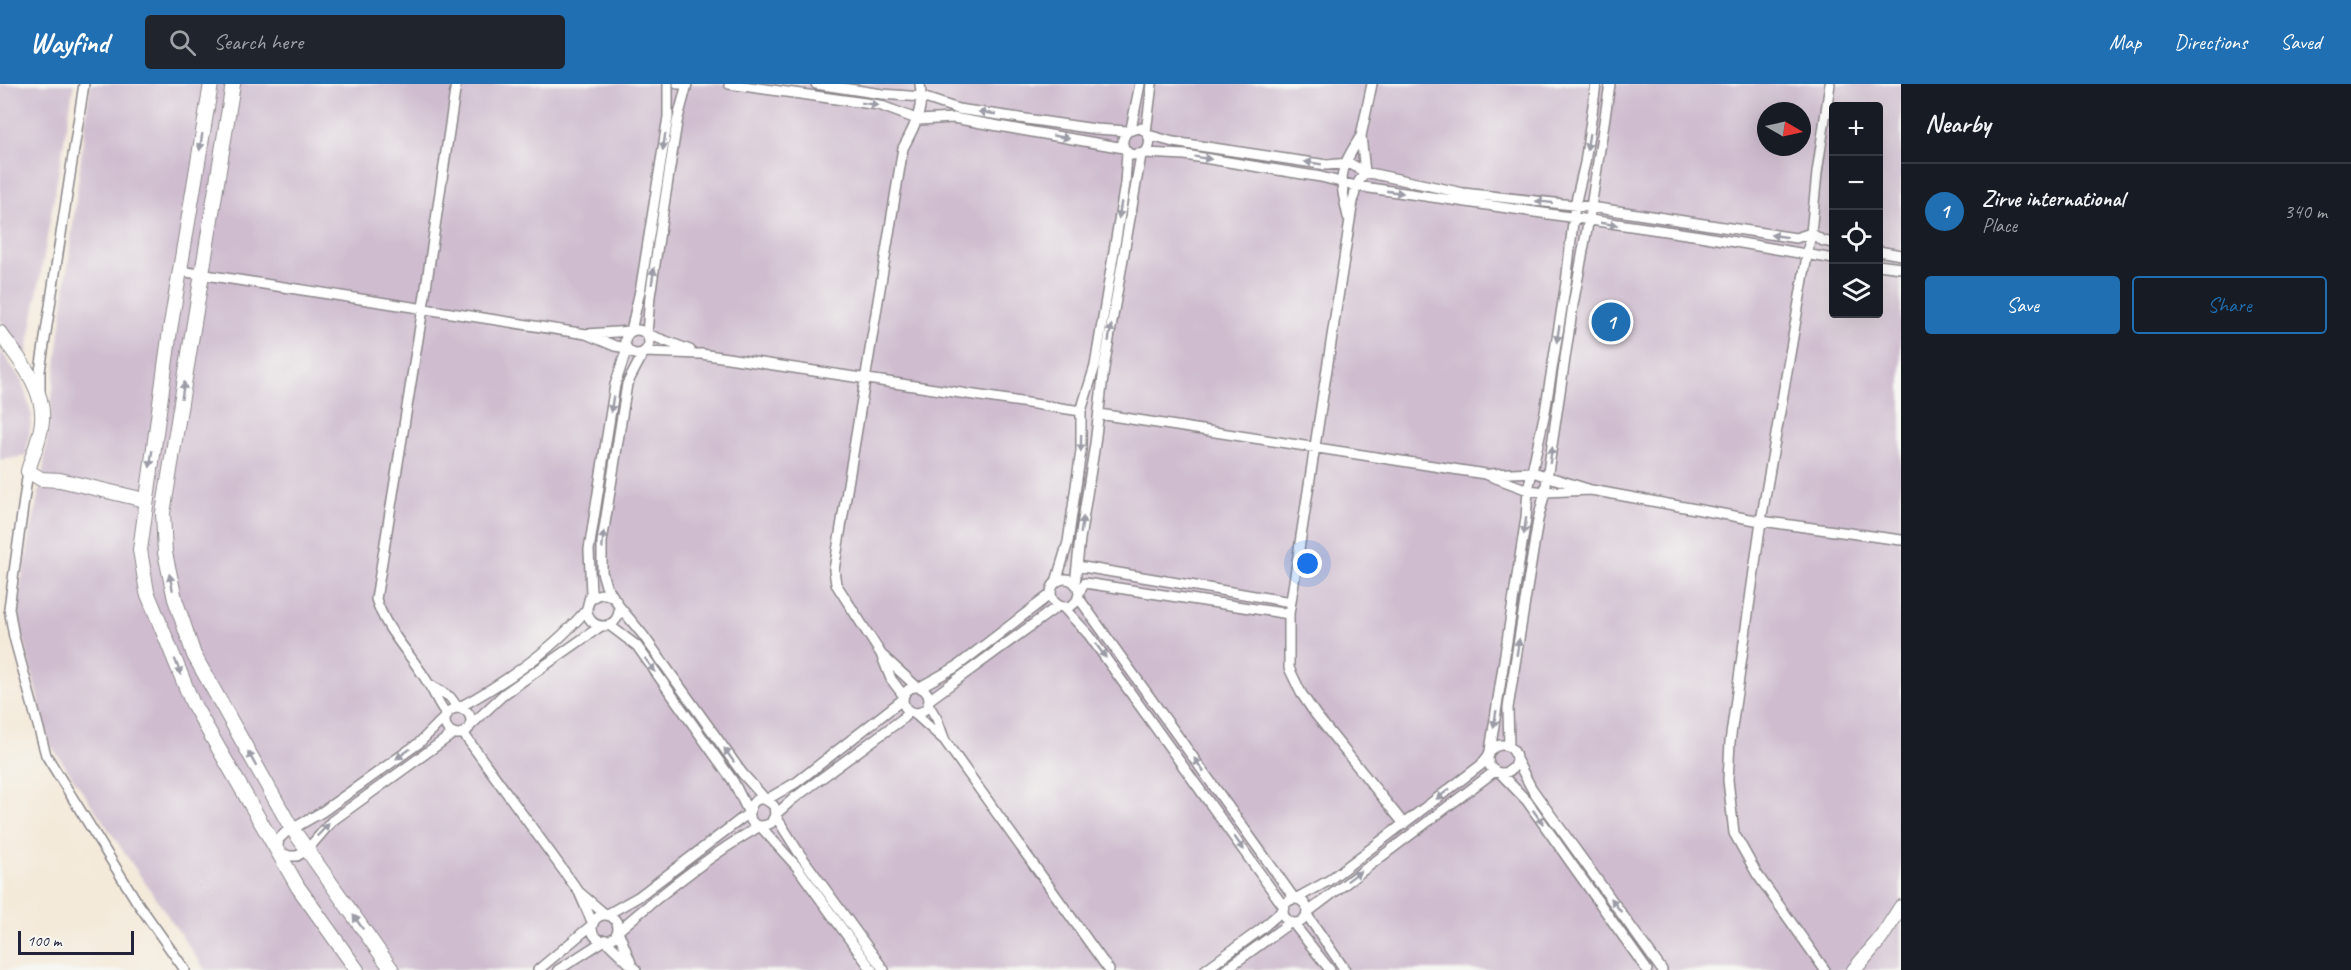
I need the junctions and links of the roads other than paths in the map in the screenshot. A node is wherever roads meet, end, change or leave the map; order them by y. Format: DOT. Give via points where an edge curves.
graph roads {
  1 [pos="84,84"];
  2 [pos="211,84"];
  3 [pos="233,84"];
  4 [pos="456,84"];
  5 [pos="668,84"];
  6 [pos="687,84"];
  7 [pos="729,84"];
  8 [pos="816,84"];
  9 [pos="920,84"];
  10 [pos="1140,84"];
  11 [pos="1152,84"];
  12 [pos="1372,84"];
  13 [pos="1596,84"];
  14 [pos="1610,84"];
  15 [pos="1830,84"];
  16 [pos="922,97"];
  17 [pos="919,120"];
  18 [pos="1129,130"];
  19 [pos="1147,134"];
  20 [pos="1361,136"];
  21 [pos="1125,150"];
  22 [pos="1143,154"];
  23 [pos="1258,155"];
  24 [pos="1344,163"];
  25 [pos="1256,166"];
  26 [pos="1365,172"];
  27 [pos="1340,182"];
  28 [pos="1356,186"];
  29 [pos="1575,205"];
  30 [pos="1591,207"];
  31 [pos="1573,218"];
  32 [pos="1588,221"];
  33 [pos="1349,225"];
  34 [pos="1703,225"];
  35 [pos="1811,233"];
  36 [pos="1700,236"];
  37 [pos="1829,242"];
  38 [pos="1883,252"];
  39 [pos="1901,255"];
  40 [pos="1806,256"];
  41 [pos="1829,259"];
  42 [pos="1883,266"];
  43 [pos="1901,268"];
  44 [pos="180,271"];
  45 [pos="202,274"];
  46 [pos="423,308"];
  47 [pos="1109,310"];
  48 [pos="631,332"];
  49 [pos="0,333"];
  50 [pos="586,334"];
  51 [pos="647,334"];
  52 [pos="627,348"];
  53 [pos="644,352"];
  54 [pos="701,354"];
  55 [pos="864,378"];
  56 [pos="40,400"];
  57 [pos="1081,411"];
  58 [pos="1099,414"];
  59 [pos="1315,448"];
  60 [pos="28,471"];
  61 [pos="1533,472"];
  62 [pos="1485,474"];
  63 [pos="1547,477"];
  64 [pos="1528,490"];
  65 [pos="1591,490"];
  66 [pos="1545,492"];
  67 [pos="145,500"];
  68 [pos="1761,521"];
  69 [pos="1901,540"];
  70 [pos="1077,566"];
  71 [pos="1056,582"];
  72 [pos="1077,591"];
  73 [pos="1051,594"];
  74 [pos="613,596"];
  75 [pos="1291,602"];
  76 [pos="619,606"];
  77 [pos="1060,606"];
  78 [pos="588,607"];
  79 [pos="1289,614"];
  80 [pos="605,625"];
  81 [pos="548,649"];
  82 [pos="881,654"];
  83 [pos="555,659"];
  84 [pos="429,684"];
  85 [pos="918,687"];
  86 [pos="903,698"];
  87 [pos="929,702"];
  88 [pos="458,708"];
  89 [pos="911,712"];
  90 [pos="447,715"];
  91 [pos="462,730"];
  92 [pos="945,741"];
  93 [pos="1509,746"];
  94 [pos="1489,754"];
  95 [pos="1516,759"];
  96 [pos="1498,772"];
  97 [pos="766,800"];
  98 [pos="749,813"];
  99 [pos="775,815"];
  100 [pos="1234,815"];
  101 [pos="1224,823"];
  102 [pos="1404,824"];
  103 [pos="760,826"];
  104 [pos="292,828"];
  105 [pos="307,850"];
  106 [pos="277,851"];
  107 [pos="807,872"];
  108 [pos="1594,874"];
  109 [pos="1585,881"];
  110 [pos="579,892"];
  111 [pos="1296,898"];
  112 [pos="1901,907"];
  113 [pos="1283,908"];
  114 [pos="1307,913"];
  115 [pos="606,915"];
  116 [pos="1292,922"];
  117 [pos="1628,922"];
  118 [pos="594,924"];
  119 [pos="1896,927"];
  120 [pos="1619,929"];
  121 [pos="618,931"];
  122 [pos="605,940"];
  123 [pos="866,954"];
  124 [pos="633,967"];
  125 [pos="185,970"];
  126 [pos="357,970"];
  127 [pos="392,970"];
  128 [pos="538,970"];
  129 [pos="558,970"];
  130 [pos="872,970"];
  131 [pos="884,970"];
  132 [pos="1109,970"];
  133 [pos="1205,970"];
  134 [pos="1225,970"];
  135 [pos="1330,970"];
  136 [pos="1345,970"];
  137 [pos="1647,970"];
  138 [pos="1662,970"];
  139 [pos="1825,970"];
  140 [pos="1854,970"];
  1 -- 56 [label="street" via="40,371"];
  2 -- 44 [label="street, one-way"];
  3 -- 45 [label="street"];
  4 -- 46 [label="street"];
  5 -- 48 [label="street, one-way" via="668,117"];
  51 -- 6 [label="street, one-way" via="677,122"];
  7 -- 17 [label="street, one-way" via="879,105"];
  8 -- 16 [label="street"];
  9 -- 16 [label="street"];
  10 -- 18 [label="street"];
  11 -- 19 [label="street"];
  12 -- 20 [label="street"];
  13 -- 29 [label="street, one-way"];
  14 -- 30 [label="street"];
  15 -- 35 [label="street"];
  16 -- 17 [label="street"];
  18 -- 16 [label="street, one-way" via="1095,129 958,109"];
  17 -- 21 [label="street, one-way" via="953,118"];
  17 -- 55 [label="street" via="903,148"];
  18 -- 19 [label="street" via="1140,129"];
  18 -- 21 [label="street" via="1123,139"];
  19 -- 22 [label="street" via="1149,146"];
  19 -- 23 [label="street" via="1173,142"];
  20 -- 24 [label="street"];
  20 -- 26 [label="street"];
  21 -- 22 [label="street" via="1132,155"];
  21 -- 47 [label="street, one-way" via="1125,184"];
  22 -- 25 [label="street, one-way" via="1185,155"];
  22 -- 47 [label="street"];
  24 -- 23 [label="street, one-way" via="1327,165"];
  23 -- 25 [label="street"];
  24 -- 26 [label="street"];
  24 -- 27 [label="street"];
  25 -- 27 [label="street"];
  26 -- 28 [label="street"];
  29 -- 26 [label="street, one-way" via="1463,193"];
  27 -- 28 [label="street"];
  27 -- 33 [label="street"];
  28 -- 31 [label="street, one-way"];
  28 -- 33 [label="street"];
  29 -- 30 [label="street"];
  29 -- 31 [label="street"];
  30 -- 32 [label="street"];
  30 -- 34 [label="street"];
  31 -- 32 [label="street"];
  31 -- 61 [label="street, one-way" via="1566,283"];
  32 -- 36 [label="street, one-way"];
  63 -- 32 [label="street, one-way"];
  33 -- 59 [label="street"];
  35 -- 34 [label="street, one-way" via="1796,238"];
  34 -- 36 [label="street"];
  35 -- 37 [label="street"];
  35 -- 40 [label="street"];
  36 -- 40 [label="street"];
  38 -- 39 [label="street"];
  40 -- 41 [label="street"];
  40 -- 68 [label="street"];
  42 -- 43 [label="street"];
  44 -- 45 [label="street"];
  44 -- 67 [label="street, one-way"];
  45 -- 46 [label="street"];
  104 -- 45 [label="street, one-way" via="194,655 165,553 163,513"];
  46 -- 50 [label="street"];
  46 -- 84 [label="street" via="376,599 382,618"];
  47 -- 57 [label="street"];
  58 -- 47 [label="street, one-way"];
  48 -- 50 [label="street"];
  48 -- 51 [label="street" via="638,329"];
  48 -- 52 [label="street" via="626,338"];
  49 -- 56 [label="street" via="30,376"];
  50 -- 52 [label="street"];
  51 -- 53 [label="street" via="650,343"];
  51 -- 54 [label="street"];
  52 -- 53 [label="street" via="633,353"];
  52 -- 78 [label="street, one-way" via="615,385 590,550"];
  53 -- 54 [label="street"];
  74 -- 53 [label="street, one-way" via="602,572 602,542 627,384"];
  54 -- 55 [label="street"];
  55 -- 57 [label="street"];
  55 -- 82 [label="street" via="834,570 836,584"];
  56 -- 60 [label="street" via="42,421"];
  57 -- 71 [label="street, one-way" via="1081,451 1068,542"];
  58 -- 59 [label="street"];
  70 -- 58 [label="street, one-way"];
  59 -- 62 [label="street"];
  59 -- 75 [label="street"];
  60 -- 67 [label="street" via="41,479"];
  60 -- 125 [label="street" via="9,608 46,755 137,902"];
  61 -- 62 [label="street"];
  61 -- 63 [label="street"];
  61 -- 64 [label="street"];
  62 -- 64 [label="street"];
  63 -- 65 [label="street"];
  63 -- 66 [label="street"];
  64 -- 66 [label="street"];
  64 -- 94 [label="street, one-way"];
  65 -- 66 [label="street"];
  65 -- 68 [label="street"];
  93 -- 66 [label="street, one-way" via="1508,708"];
  67 -- 106 [label="street, one-way" via="140,550 147,592 192,702"];
  68 -- 69 [label="street"];
  68 -- 139 [label="street" via="1730,742 1730,807 1734,834 1757,874"];
  70 -- 72 [label="street"];
  70 -- 75 [label="street"];
  71 -- 72 [label="street" via="1068,579"];
  71 -- 73 [label="street"];
  72 -- 77 [label="street" via="1071,606"];
  72 -- 79 [label="street" via="1085,583"];
  100 -- 72 [label="street, one-way"];
  73 -- 77 [label="street"];
  73 -- 85 [label="street" via="956,668"];
  74 -- 76 [label="street"];
  74 -- 78 [label="street" via="601,594 591,599"];
  75 -- 79 [label="street"];
  76 -- 80 [label="street" via="617,618"];
  97 -- 76 [label="street, one-way"];
  77 -- 87 [label="street"];
  77 -- 101 [label="street, one-way" via="1089,635"];
  78 -- 80 [label="street" via="591,620"];
  78 -- 81 [label="street"];
  79 -- 102 [label="street" via="1289,668 1301,693"];
  80 -- 83 [label="street"];
  80 -- 98 [label="street, one-way" via="637,646 733,781"];
  81 -- 83 [label="street"];
  81 -- 88 [label="street" via="493,689"];
  82 -- 85 [label="street"];
  82 -- 86 [label="street"];
  83 -- 91 [label="street" via="504,694"];
  84 -- 88 [label="street" via="450,697"];
  84 -- 90 [label="street"];
  85 -- 86 [label="street" via="909,689"];
  85 -- 87 [label="street" via="926,692"];
  86 -- 89 [label="street" via="904,707"];
  86 -- 97 [label="street" via="797,782"];
  87 -- 89 [label="street" via="924,710"];
  87 -- 92 [label="street"];
  88 -- 90 [label="street"];
  88 -- 91 [label="street" via="469,714"];
  89 -- 92 [label="street"];
  89 -- 99 [label="street"];
  90 -- 91 [label="street" via="447,726"];
  90 -- 104 [label="street, one-way" via="419,743 322,812"];
  105 -- 91 [label="street, one-way" via="332,821"];
  91 -- 110 [label="street"];
  92 -- 132 [label="street"];
  93 -- 94 [label="street" via="1499,745"];
  93 -- 95 [label="street"];
  94 -- 96 [label="street" via="1489,764"];
  94 -- 102 [label="street, one-way" via="1481,765"];
  95 -- 96 [label="street" via="1509,771"];
  95 -- 108 [label="street" via="1532,789"];
  96 -- 109 [label="street, one-way" via="1527,801"];
  114 -- 96 [label="street, one-way"];
  97 -- 98 [label="street" via="756,801"];
  97 -- 99 [label="street" via="774,806"];
  98 -- 103 [label="street" via="752,822"];
  98 -- 115 [label="street" via="638,897"];
  99 -- 103 [label="street" via="771,823"];
  99 -- 107 [label="street"];
  100 -- 101 [label="street"];
  100 -- 111 [label="street"];
  101 -- 113 [label="street, one-way"];
  102 -- 111 [label="street" via="1328,881"];
  103 -- 107 [label="street"];
  103 -- 121 [label="street"];
  104 -- 105 [label="street"];
  104 -- 106 [label="street" via="279,839"];
  105 -- 106 [label="street" via="297,856"];
  127 -- 105 [label="street, one-way"];
  106 -- 126 [label="street"];
  107 -- 123 [label="street"];
  108 -- 109 [label="street"];
  117 -- 108 [label="street, one-way"];
  109 -- 120 [label="street"];
  110 -- 115 [label="street"];
  110 -- 118 [label="street"];
  111 -- 113 [label="street"];
  111 -- 114 [label="street" via="1304,901"];
  112 -- 119 [label="street"];
  113 -- 116 [label="street" via="1285,917"];
  113 -- 133 [label="street"];
  114 -- 116 [label="street" via="1300,922"];
  114 -- 136 [label="street"];
  115 -- 118 [label="street" via="598,917"];
  115 -- 121 [label="street" via="616,920"];
  116 -- 134 [label="street"];
  116 -- 135 [label="street"];
  117 -- 120 [label="street"];
  117 -- 138 [label="street"];
  118 -- 122 [label="street" via="594,934"];
  118 -- 128 [label="street"];
  119 -- 140 [label="street"];
  120 -- 137 [label="street"];
  121 -- 122 [label="street"];
  121 -- 124 [label="street"];
  122 -- 124 [label="street"];
  122 -- 129 [label="street"];
  123 -- 130 [label="street"];
  123 -- 131 [label="street"];
}
